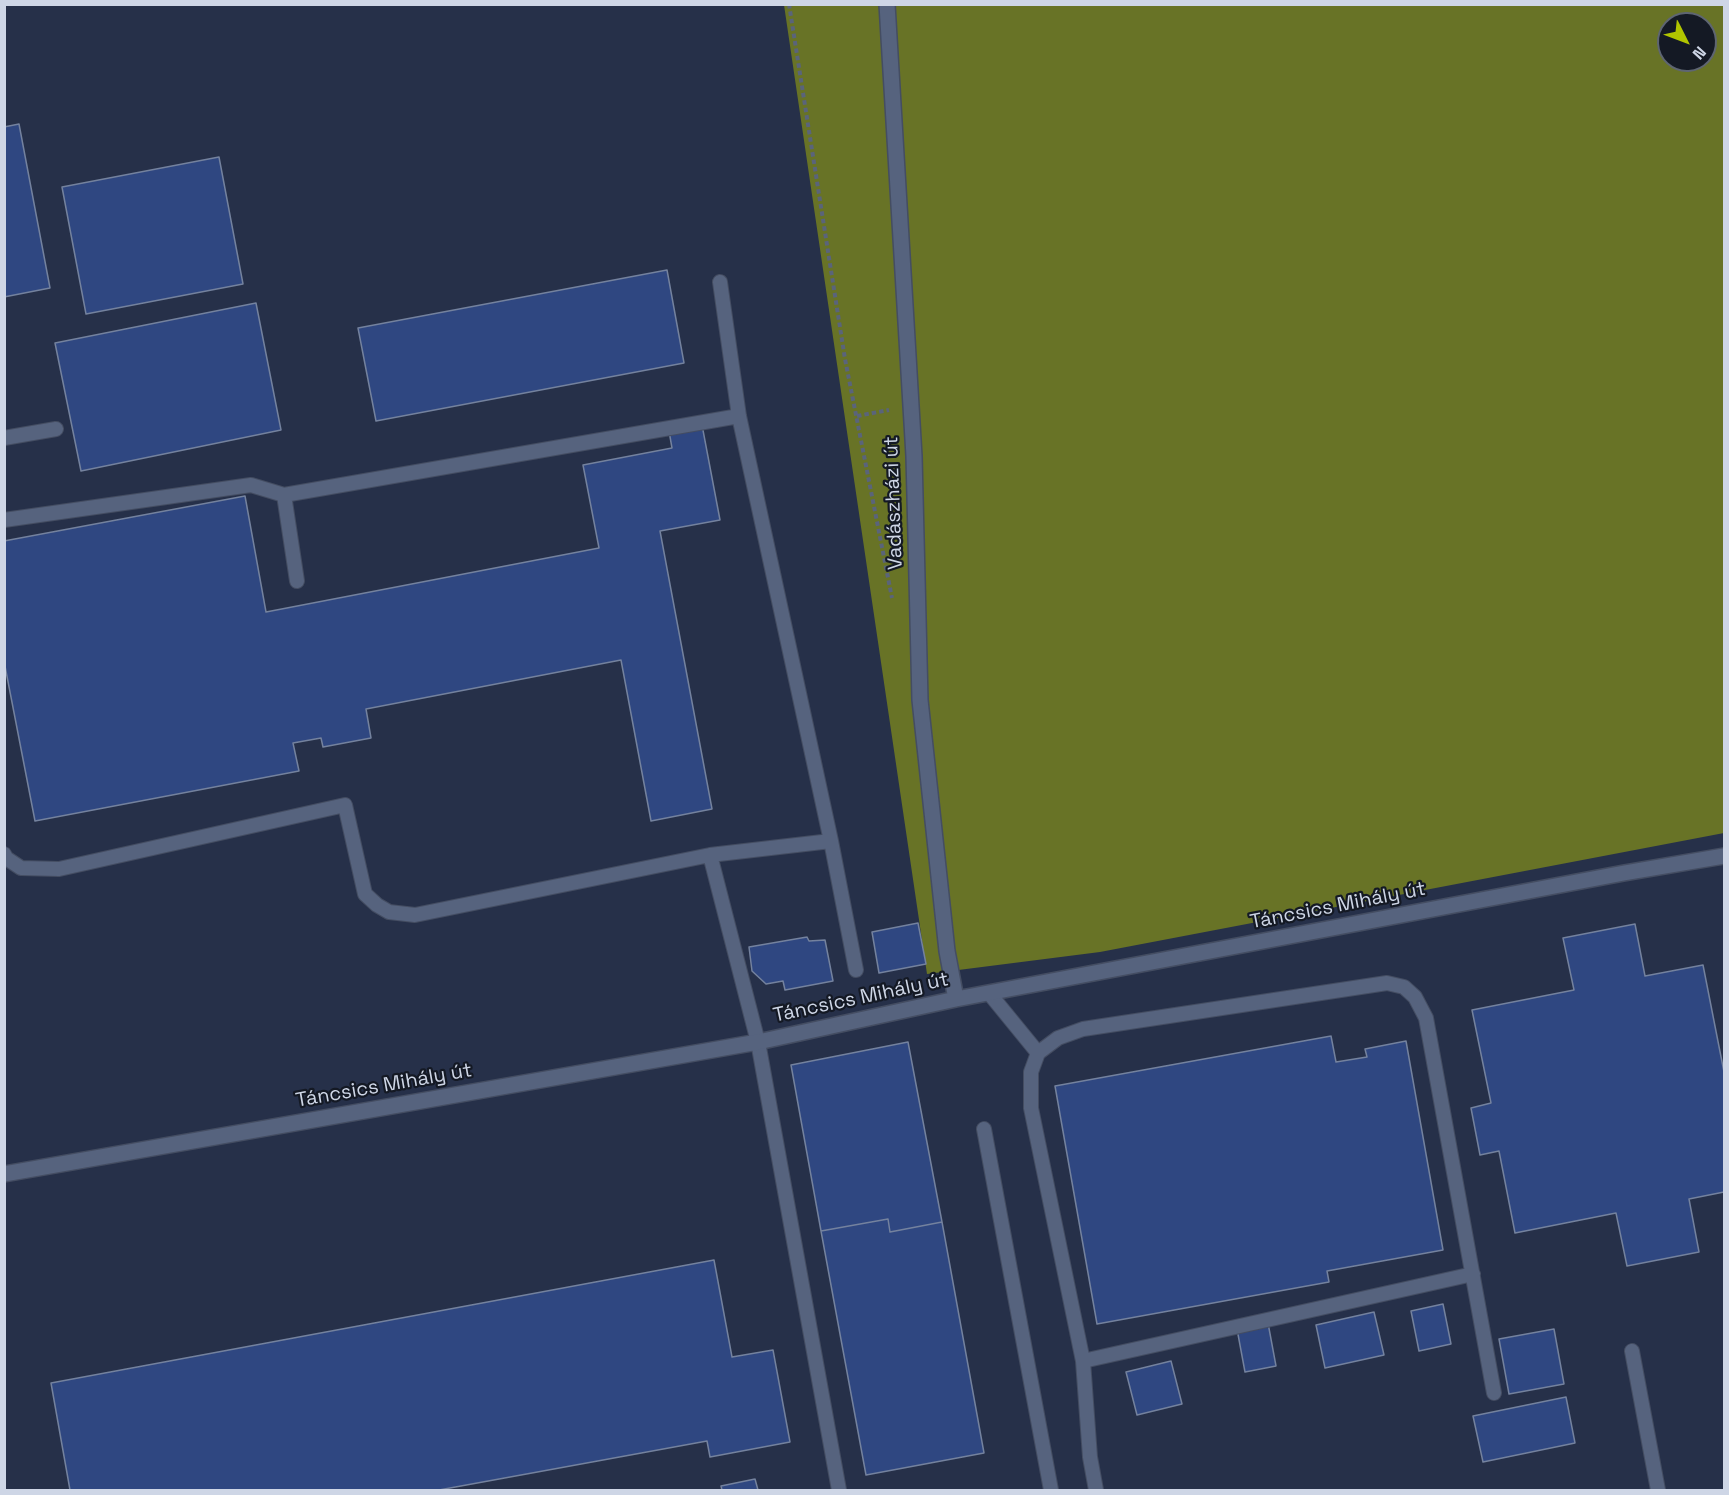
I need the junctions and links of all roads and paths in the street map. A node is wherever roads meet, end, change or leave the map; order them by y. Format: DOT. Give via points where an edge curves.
graph roads {
  1 [pos="789,4"];
  2 [pos="887,4"];
  3 [pos="720,282"];
  4 [pos="911,406"];
  5 [pos="739,416"];
  6 [pos="857,416"];
  7 [pos="56,429"];
  8 [pos="4,438"];
  9 [pos="284,495"];
  10 [pos="4,520"];
  11 [pos="297,581"];
  12 [pos="893,600"];
  13 [pos="831,841"];
  14 [pos="4,854"];
  15 [pos="710,855"];
  16 [pos="1725,856"];
  17 [pos="856,970"];
  18 [pos="989,993"];
  19 [pos="956,999"];
  20 [pos="758,1042"];
  21 [pos="1038,1053"];
  22 [pos="984,1129"];
  23 [pos="4,1173"];
  24 [pos="1473,1274"];
  25 [pos="1632,1351"];
  26 [pos="1083,1361"];
  27 [pos="1494,1394"];
  28 [pos="839,1491"];
  29 [pos="1051,1491"];
  30 [pos="1096,1491"];
  31 [pos="1658,1491"];
  1 -- 6 [label="path"];
  2 -- 4 [label="street, Vadászházi út"];
  3 -- 5 [label="lane"];
  4 -- 6 [label="path"];
  4 -- 19 [label="street, Vadászházi út" via="921,700 947,951"];
  5 -- 9 [label="lane"];
  5 -- 13 [label="lane"];
  6 -- 12 [label="path"];
  7 -- 8 [label="lane"];
  9 -- 10 [label="lane" via="250,485"];
  9 -- 11 [label="lane"];
  13 -- 15 [label="lane"];
  13 -- 17 [label="lane"];
  14 -- 15 [label="lane" via="21,868 59,869 345,805 365,894 389,912 415,915"];
  15 -- 20 [label="lane"];
  16 -- 18 [label="street, Táncsics Mihály út"];
  18 -- 19 [label="street, Táncsics Mihály út"];
  18 -- 21 [label="lane"];
  19 -- 20 [label="street, Táncsics Mihály út"];
  20 -- 23 [label="street, Táncsics Mihály út"];
  20 -- 28 [label="lane"];
  21 -- 24 [label="lane" via="1058,1038 1083,1029 1387,983 1404,987 1415,997 1426,1018"];
  21 -- 26 [label="lane" via="1031,1072 1031,1108"];
  22 -- 29 [label="lane"];
  24 -- 26 [label="lane"];
  24 -- 27 [label="lane"];
  25 -- 31 [label="lane"];
  26 -- 30 [label="lane"];
}
